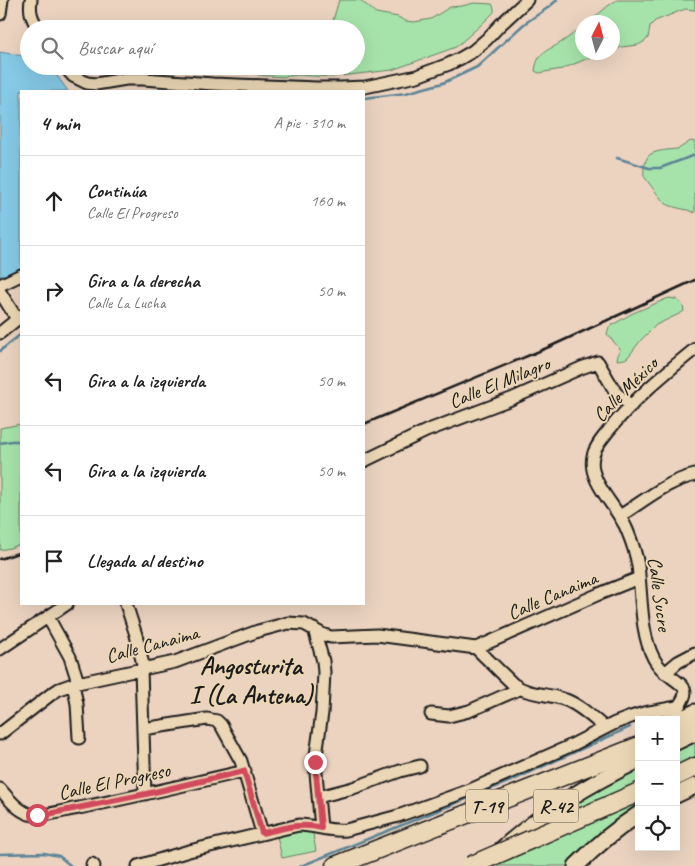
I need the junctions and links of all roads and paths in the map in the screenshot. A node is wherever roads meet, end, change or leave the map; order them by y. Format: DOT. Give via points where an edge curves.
graph roads {
  1 [pos="2,0"];
  2 [pos="31,0"];
  3 [pos="527,0"];
  4 [pos="0,14"];
  5 [pos="34,20"];
  6 [pos="72,75"];
  7 [pos="127,85"];
  8 [pos="20,275"];
  9 [pos="0,285"];
  10 [pos="0,292"];
  11 [pos="19,317"];
  12 [pos="0,333"];
  13 [pos="695,349"];
  14 [pos="631,406"];
  15 [pos="365,461"];
  16 [pos="592,463"];
  17 [pos="695,475"];
  18 [pos="620,516"];
  19 [pos="639,578"];
  20 [pos="65,605"];
  21 [pos="126,605"];
  22 [pos="48,616"];
  23 [pos="314,629"];
  24 [pos="476,648"];
  25 [pos="0,649"];
  26 [pos="695,652"];
  27 [pos="143,669"];
  28 [pos="665,673"];
  29 [pos="76,683"];
  30 [pos="520,689"];
  31 [pos="677,707"];
  32 [pos="695,710"];
  33 [pos="431,714"];
  34 [pos="670,716"];
  35 [pos="680,717"];
  36 [pos="695,724"];
  37 [pos="606,728"];
  38 [pos="143,729"];
  39 [pos="680,730"];
  40 [pos="695,733"];
  41 [pos="0,734"];
  42 [pos="79,738"];
  43 [pos="680,740"];
  44 [pos="633,746"];
  45 [pos="637,761"];
  46 [pos="420,766"];
  47 [pos="695,767"];
  48 [pos="244,771"];
  49 [pos="680,774"];
  50 [pos="695,786"];
  51 [pos="0,789"];
  52 [pos="680,793"];
  53 [pos="146,794"];
  54 [pos="635,794"];
  55 [pos="318,797"];
  56 [pos="635,817"];
  57 [pos="321,828"];
  58 [pos="262,833"];
  59 [pos="138,866"];
  60 [pos="335,866"];
  61 [pos="470,866"];
  62 [pos="484,866"];
  63 [pos="576,866"];
  1 -- 4 [label="street"];
  2 -- 5 [label="street"];
  3 -- 7 [label="street" via="487,39 461,58 416,76 365,87 143,79"];
  6 -- 7 [label="street" via="87,83"];
  8 -- 9 [label="street"];
  10 -- 11 [label="street"];
  11 -- 12 [label="street"];
  13 -- 14 [label="street, Calle México"];
  14 -- 15 [label="street, Calle El Milagro" via="616,392 598,362 426,431"];
  14 -- 16 [label="street, Calle México" via="595,451"];
  16 -- 18 [label="street, Calle Sucre" via="594,475"];
  17 -- 18 [label="street" via="678,480"];
  18 -- 19 [label="street, Calle Sucre" via="634,547"];
  19 -- 24 [label="street, Calle Canaima"];
  19 -- 28 [label="street, Calle Sucre" via="648,647"];
  20 -- 22 [label="street"];
  21 -- 27 [label="street"];
  22 -- 25 [label="street"];
  22 -- 29 [label="street" via="70,658"];
  23 -- 24 [label="street, Calle Canaima" via="331,636 376,635"];
  23 -- 27 [label="street, Calle Canaima" via="295,623 274,626 175,662"];
  23 -- 55 [label="street" via="323,661 324,683 315,762"];
  24 -- 30 [label="street"];
  26 -- 28 [label="street"];
  27 -- 29 [label="street, Calle Canaima"];
  27 -- 38 [label="street"];
  28 -- 31 [label="street, Calle Sucre" via="684,687 684,697"];
  29 -- 41 [label="street, Calle Canaima" via="50,695"];
  29 -- 42 [label="street"];
  30 -- 33 [label="street" via="469,711 449,716"];
  30 -- 37 [label="street" via="566,700"];
  31 -- 34 [label="street, Calle Sucre"];
  31 -- 37 [label="street" via="630,717"];
  32 -- 35 [label="street"];
  36 -- 39 [label="highway"];
  37 -- 57 [label="street" via="470,790 404,814 346,830"];
  38 -- 48 [label="street" via="196,720 217,721"];
  38 -- 53 [label="street"];
  40 -- 43 [label="main road"];
  44 -- 60 [label="highway, T-19"];
  45 -- 62 [label="main road, R-42" via="553,808"];
  46 -- 55 [label="street"];
  47 -- 49 [label="highway"];
  48 -- 53 [label="street, Calle El Progreso"];
  48 -- 58 [label="street"];
  50 -- 52 [label="main road"];
  51 -- 53 [label="street, Calle El Progreso" via="22,811 37,815"];
  54 -- 61 [label="highway, T-19, bridge"];
  55 -- 57 [label="street"];
  56 -- 63 [label="main road, R-42"];
  57 -- 58 [label="street" via="299,825"];
  58 -- 59 [label="street"];
}
